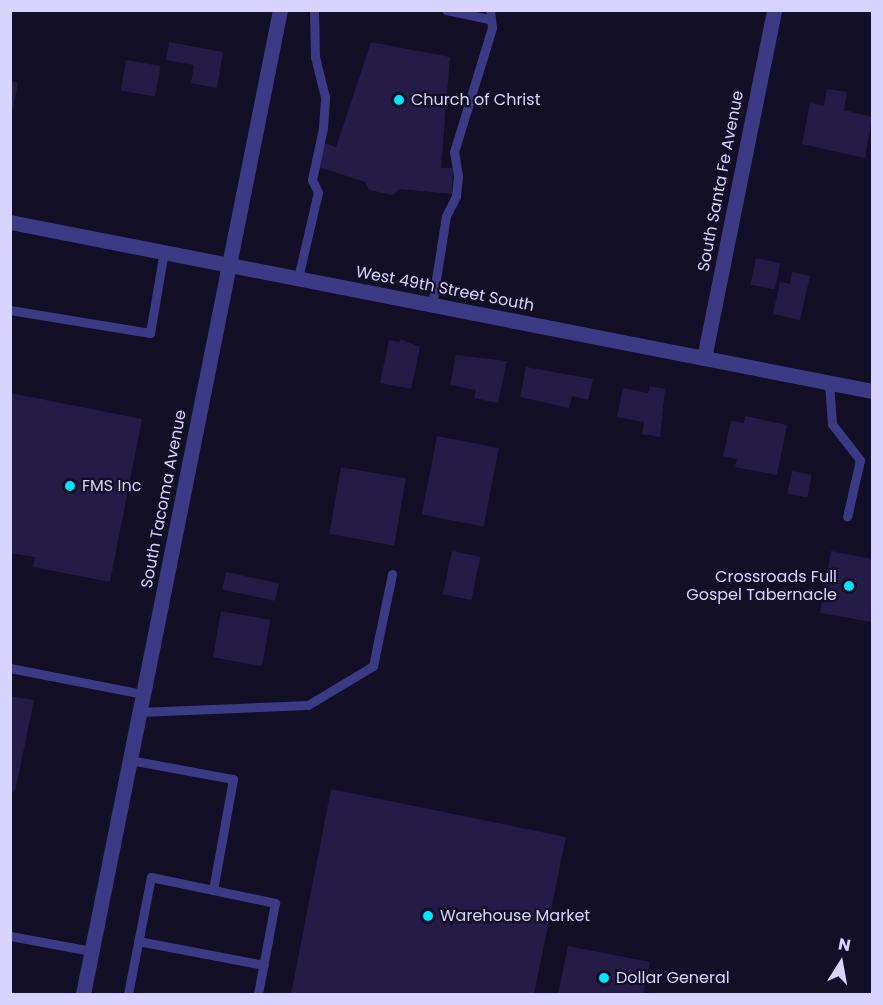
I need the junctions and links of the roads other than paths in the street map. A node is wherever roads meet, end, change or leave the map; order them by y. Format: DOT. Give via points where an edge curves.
graph roads {
  1 [pos="280,10"];
  2 [pos="314,10"];
  3 [pos="446,10"];
  4 [pos="774,10"];
  5 [pos="490,15"];
  6 [pos="10,222"];
  7 [pos="164,251"];
  8 [pos="230,264"];
  9 [pos="298,278"];
  10 [pos="432,305"];
  11 [pos="10,310"];
  12 [pos="704,358"];
  13 [pos="829,383"];
  14 [pos="873,391"];
  15 [pos="848,517"];
  16 [pos="392,574"];
  17 [pos="10,668"];
  18 [pos="143,694"];
  19 [pos="140,712"];
  20 [pos="130,760"];
  21 [pos="213,890"];
  22 [pos="10,936"];
  23 [pos="138,941"];
  24 [pos="92,951"];
  25 [pos="264,965"];
  26 [pos="83,994"];
  27 [pos="128,994"];
  28 [pos="258,994"];
  1 -- 8 [label="street, South Tacoma Avenue"];
  2 -- 9 [label="lane" via="315,57 325,97 312,180 318,192"];
  3 -- 5 [label="lane"];
  4 -- 12 [label="street, South Santa Fe Avenue"];
  5 -- 10 [label="lane" via="492,28 454,152 456,196 446,216"];
  6 -- 7 [label="street, West 49th Street South"];
  7 -- 8 [label="street, West 49th Street South"];
  7 -- 11 [label="lane" via="150,333"];
  8 -- 9 [label="street, West 49th Street South"];
  8 -- 18 [label="street, South Tacoma Avenue"];
  9 -- 10 [label="street, West 49th Street South"];
  10 -- 12 [label="street, West 49th Street South"];
  12 -- 13 [label="street, West 49th Street South"];
  13 -- 14 [label="street, West 49th Street South"];
  13 -- 15 [label="lane" via="832,424 860,460"];
  16 -- 19 [label="lane" via="373,666 308,705"];
  17 -- 18 [label="lane"];
  18 -- 19 [label="street, South Tacoma Avenue"];
  19 -- 20 [label="street, South Tacoma Avenue"];
  20 -- 21 [label="lane" via="233,779"];
  20 -- 24 [label="street, South Tacoma Avenue"];
  21 -- 23 [label="lane" via="151,877"];
  21 -- 25 [label="lane" via="275,903"];
  22 -- 24 [label="lane"];
  23 -- 25 [label="lane"];
  23 -- 27 [label="lane"];
  24 -- 26 [label="street, South Tacoma Avenue"];
  25 -- 28 [label="lane"];
}
